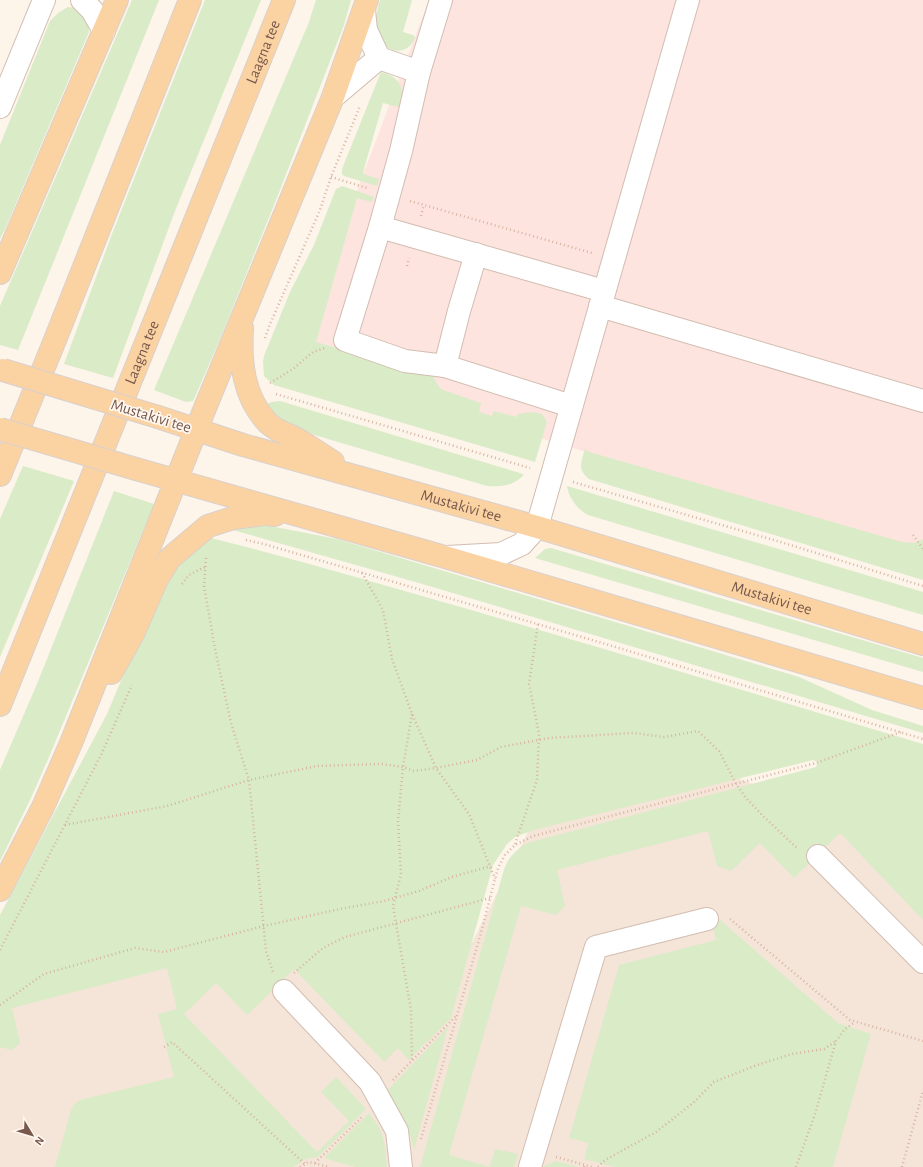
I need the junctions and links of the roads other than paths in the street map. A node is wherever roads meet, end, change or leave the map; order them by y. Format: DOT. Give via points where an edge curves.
graph roads {
  1 [pos="44,0"];
  2 [pos="82,0"];
  3 [pos="117,0"];
  4 [pos="190,0"];
  5 [pos="284,0"];
  6 [pos="440,0"];
  7 [pos="688,0"];
  8 [pos="365,5"];
  9 [pos="104,31"];
  10 [pos="379,58"];
  11 [pos="419,72"];
  12 [pos="333,97"];
  13 [pos="0,107"];
  14 [pos="380,227"];
  15 [pos="15,238"];
  16 [pos="476,254"];
  17 [pos="0,258"];
  18 [pos="0,273"];
  19 [pos="602,298"];
  20 [pos="243,314"];
  21 [pos="445,366"];
  22 [pos="2,370"];
  23 [pos="923,401"];
  24 [pos="571,406"];
  25 [pos="0,429"];
  26 [pos="196,430"];
  27 [pos="0,475"];
  28 [pos="356,476"];
  29 [pos="176,481"];
  30 [pos="316,520"];
  31 [pos="537,527"];
  32 [pos="445,557"];
  33 [pos="923,644"];
  34 [pos="923,698"];
  35 [pos="0,705"];
  36 [pos="71,743"];
  37 [pos="810,855"];
  38 [pos="0,890"];
  39 [pos="716,917"];
  40 [pos="923,962"];
  41 [pos="282,981"];
  42 [pos="401,1167"];
  43 [pos="530,1167"];
  1 -- 13 [label="street"];
  2 -- 9 [label="street" via="92,10"];
  3 -- 9 [label="main road"];
  4 -- 27 [label="main road"];
  5 -- 35 [label="main road, Laagna tee"];
  6 -- 11 [label="street"];
  7 -- 19 [label="street"];
  8 -- 10 [label="street" via="366,30"];
  8 -- 12 [label="main road"];
  9 -- 15 [label="main road"];
  10 -- 11 [label="street"];
  10 -- 12 [label="street"];
  11 -- 14 [label="street"];
  12 -- 20 [label="main road"];
  14 -- 16 [label="street"];
  14 -- 21 [label="street" via="345,340 405,361"];
  15 -- 17 [label="main road"];
  15 -- 18 [label="main road"];
  16 -- 19 [label="street"];
  16 -- 21 [label="street"];
  19 -- 23 [label="street"];
  19 -- 24 [label="street"];
  20 -- 26 [label="main road"];
  20 -- 28 [label="main road" via="242,356 245,382 253,404 268,423"];
  21 -- 24 [label="street"];
  22 -- 26 [label="main road, Mustakivi tee, bridge"];
  24 -- 31 [label="street"];
  25 -- 29 [label="main road, bridge"];
  26 -- 28 [label="main road, Mustakivi tee"];
  26 -- 29 [label="main road"];
  28 -- 31 [label="main road, Mustakivi tee"];
  29 -- 30 [label="main road"];
  29 -- 36 [label="main road"];
  30 -- 32 [label="main road"];
  30 -- 36 [label="main road" via="265,514 233,518 208,526 170,558 157,579 133,634"];
  31 -- 32 [label="street" via="522,544 501,554"];
  31 -- 33 [label="main road, Mustakivi tee"];
  32 -- 34 [label="main road"];
  36 -- 38 [label="main road" via="43,807"];
  37 -- 40 [label="street"];
  39 -- 43 [label="street" via="596,947"];
  41 -- 42 [label="street" via="370,1082 397,1131"];
}
